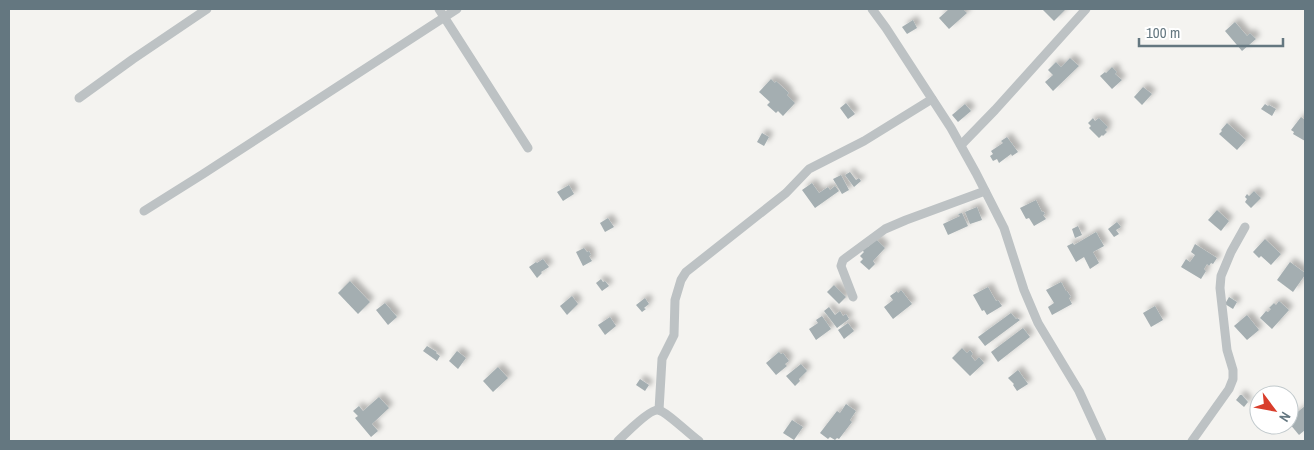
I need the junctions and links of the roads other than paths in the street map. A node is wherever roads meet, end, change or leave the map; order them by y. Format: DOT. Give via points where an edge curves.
graph roads {
  1 [pos="207,9"];
  2 [pos="457,9"];
  3 [pos="872,9"];
  4 [pos="1086,9"];
  5 [pos="441,13"];
  6 [pos="79,98"];
  7 [pos="932,99"];
  8 [pos="961,145"];
  9 [pos="528,148"];
  10 [pos="985,191"];
  11 [pos="144,211"];
  12 [pos="1245,226"];
  13 [pos="853,297"];
  14 [pos="659,410"];
  15 [pos="618,441"];
  16 [pos="699,441"];
  17 [pos="1102,441"];
  18 [pos="1192,441"];
  1 -- 6 [label="street"];
  2 -- 5 [label="street"];
  3 -- 7 [label="street"];
  4 -- 8 [label="street"];
  5 -- 9 [label="street"];
  5 -- 11 [label="street"];
  7 -- 8 [label="street"];
  7 -- 14 [label="street" via="864,142 810,169 786,193 686,272 675,300 674,335 662,359"];
  8 -- 10 [label="street"];
  10 -- 13 [label="street" via="885,229 842,260 840,266"];
  10 -- 17 [label="street" via="1004,228 1038,323 1079,391"];
  12 -- 18 [label="street" via="1221,276 1220,288 1233,379"];
  14 -- 15 [label="street" via="650,413"];
  14 -- 16 [label="street"];
}
